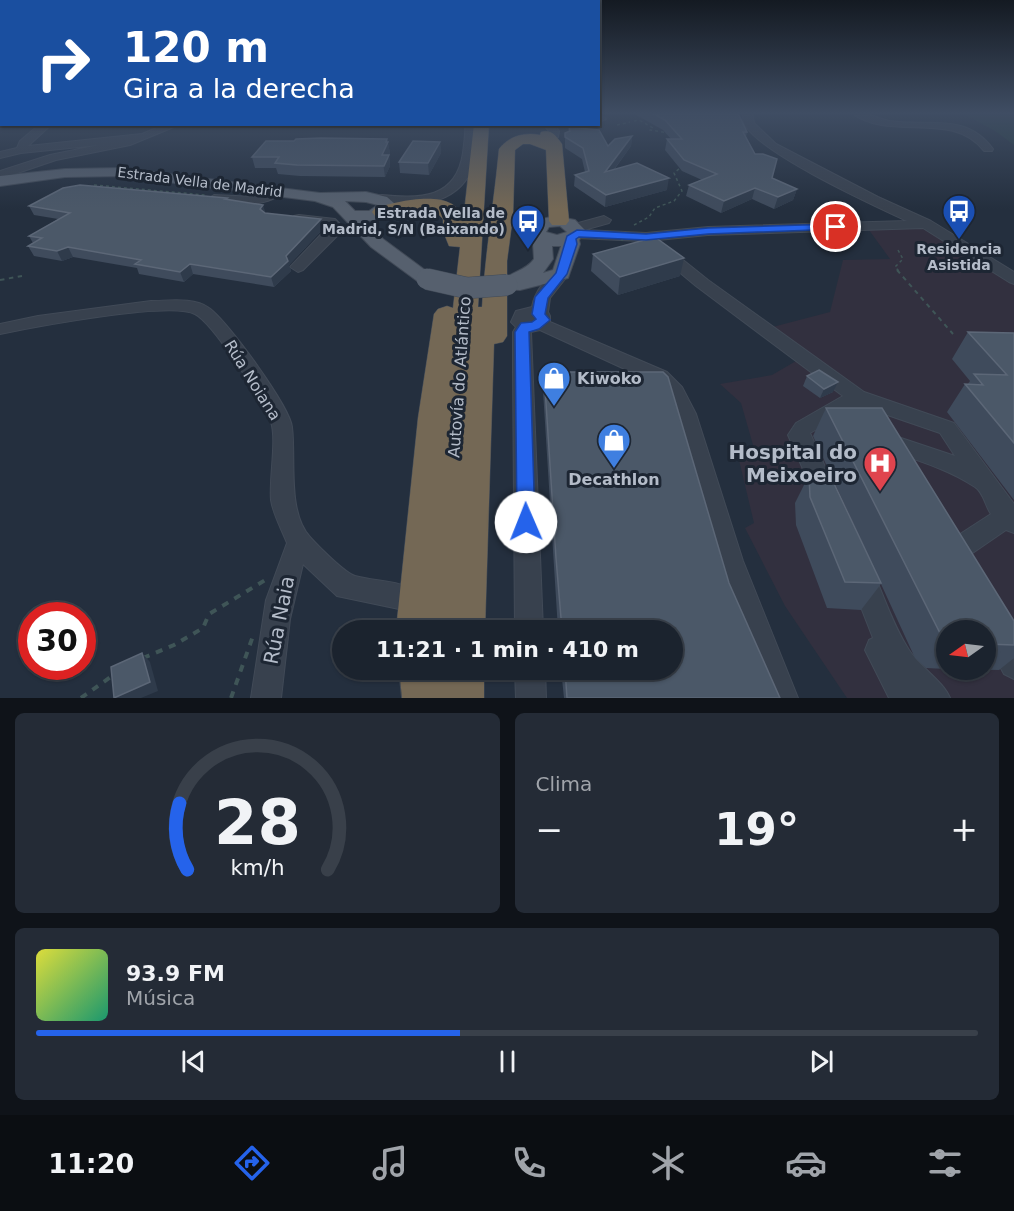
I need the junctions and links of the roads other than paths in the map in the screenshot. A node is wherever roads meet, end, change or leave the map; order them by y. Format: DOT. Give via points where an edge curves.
graph roads {
  1 [pos="24,145"];
  2 [pos="72,145"];
  3 [pos="118,145"];
  4 [pos="469,145"];
  5 [pos="480,145"];
  6 [pos="492,145"];
  7 [pos="513,145"];
  8 [pos="553,145"];
  9 [pos="771,145"];
  10 [pos="985,145"];
  11 [pos="21,150"];
  12 [pos="988,150"];
  13 [pos="0,155"];
  14 [pos="16,170"];
  15 [pos="466,170"];
  16 [pos="47,175"];
  17 [pos="0,179"];
  18 [pos="271,196"];
  19 [pos="206,197"];
  20 [pos="317,197"];
  21 [pos="360,198"];
  22 [pos="380,209"];
  23 [pos="346,212"];
  24 [pos="285,218"];
  25 [pos="604,220"];
  26 [pos="926,224"];
  27 [pos="570,230"];
  28 [pos="366,233"];
  29 [pos="646,237"];
  30 [pos="457,241"];
  31 [pos="542,243"];
  32 [pos="298,267"];
  33 [pos="561,274"];
  34 [pos="1014,279"];
  35 [pos="534,281"];
  36 [pos="507,285"];
  37 [pos="532,320"];
  38 [pos="0,329"];
  39 [pos="857,397"];
  40 [pos="882,440"];
  41 [pos="898,468"];
  42 [pos="837,520"];
  43 [pos="1014,524"];
  44 [pos="299,543"];
  45 [pos="851,552"];
  46 [pos="949,555"];
  47 [pos="466,590"];
  48 [pos="399,596"];
  49 [pos="985,615"];
  50 [pos="418,620"];
  51 [pos="438,620"];
  52 [pos="464,620"];
  53 [pos="529,620"];
  54 [pos="879,650"];
  55 [pos="1014,664"];
  56 [pos="423,680"];
  57 [pos="432,680"];
  58 [pos="462,680"];
  59 [pos="530,680"];
  60 [pos="266,698"];
  61 [pos="425,698"];
  62 [pos="430,698"];
  63 [pos="461,698"];
  64 [pos="531,698"];
  65 [pos="783,698"];
  66 [pos="906,698"];
  67 [pos="935,698"];
  1 -- 11 [label="street"];
  2 -- 11 [label="street"];
  3 -- 14 [label="street" via="54,157"];
  4 -- 15 [label="street"];
  5 -- 51 [label="highway, Autovía do Atlántico"];
  6 -- 47 [label="highway, Autovía do Atlántico"];
  7 -- 47 [label="highway" via="507,149 496,261 490,459"];
  8 -- 27 [label="highway"];
  9 -- 26 [label="street"];
  10 -- 12 [label="street"];
  11 -- 13 [label="street"];
  14 -- 16 [label="street, Estrada Vella de Madrid"];
  14 -- 17 [label="street, Estrada Vella de Madrid"];
  15 -- 22 [label="street" via="441,195"];
  15 -- 30 [label="highway"];
  16 -- 17 [label="main road, Estrada Vella de Madrid"];
  16 -- 20 [label="main road, Estrada Vella de Madrid" via="138,173"];
  18 -- 19 [label="street" via="258,201"];
  20 -- 21 [label="main road, Estrada Vella de Madrid"];
  20 -- 23 [label="main road, Estrada Vella de Madrid" via="339,204"];
  21 -- 22 [label="main road, Estrada Vella de Madrid"];
  21 -- 23 [label="main road" via="350,201"];
  22 -- 23 [label="main road, Estrada Vella de Madrid" via="363,217"];
  22 -- 28 [label="main road"];
  22 -- 30 [label="highway" via="418,204 440,206 453,218"];
  23 -- 28 [label="main road, Estrada Vella de Madrid"];
  24 -- 32 [label="street" via="330,222 335,226"];
  25 -- 27 [label="street"];
  26 -- 29 [label="street" via="708,231"];
  26 -- 34 [label="street"];
  27 -- 29 [label="street"];
  27 -- 31 [label="main road"];
  27 -- 33 [label="main road" via="571,244"];
  28 -- 36 [label="main road, Estrada Vella de Madrid, bridge" via="428,279 477,289"];
  29 -- 39 [label="street"];
  30 -- 50 [label="highway" via="433,418"];
  31 -- 35 [label="main road" via="552,257 551,264"];
  31 -- 36 [label="main road, Estrada Vella de Madrid" via="544,261 529,275"];
  33 -- 35 [label="main road, Estrada Vella de Madrid"];
  33 -- 37 [label="street" via="542,297"];
  35 -- 36 [label="main road, Estrada Vella de Madrid"];
  35 -- 37 [label="street"];
  37 -- 53 [label="street" via="522,332"];
  37 -- 65 [label="street" via="642,367 675,392 686,414 737,580"];
  38 -- 44 [label="street, Rúa Noiana" via="151,306 189,306 203,311 229,340 282,424 283,502"];
  39 -- 40 [label="street"];
  39 -- 42 [label="street" via="803,428 799,435"];
  39 -- 43 [label="street" via="947,428"];
  40 -- 41 [label="street"];
  40 -- 46 [label="street" via="977,476 1005,515"];
  44 -- 48 [label="street, Rúa Noiana" via="346,586"];
  44 -- 60 [label="street, Rúa Naia" via="279,596"];
  45 -- 67 [label="street" via="903,669"];
  47 -- 52 [label="highway, Autovía do Atlántico"];
  49 -- 55 [label="street"];
  54 -- 66 [label="street"];
  56 -- 61 [label="highway"];
  57 -- 62 [label="highway"];
  58 -- 63 [label="highway"];
  59 -- 64 [label="street"];
}
